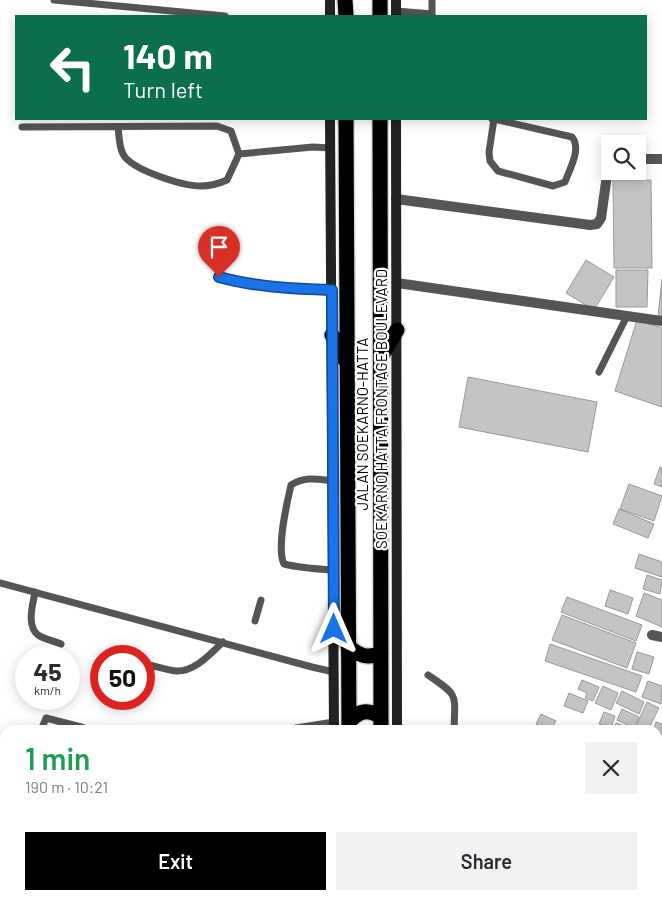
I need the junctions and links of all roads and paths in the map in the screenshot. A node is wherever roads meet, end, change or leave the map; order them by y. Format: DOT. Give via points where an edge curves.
graph roads {
  1 [pos="54,0"];
  2 [pos="330,0"];
  3 [pos="346,0"];
  4 [pos="380,0"];
  5 [pos="432,0"];
  6 [pos="396,9"];
  7 [pos="214,15"];
  8 [pos="330,15"];
  9 [pos="346,15"];
  10 [pos="380,15"];
  11 [pos="432,15"];
  12 [pos="330,120"];
  13 [pos="346,120"];
  14 [pos="380,120"];
  15 [pos="396,120"];
  16 [pos="493,120"];
  17 [pos="497,120"];
  18 [pos="22,127"];
  19 [pos="118,127"];
  20 [pos="331,148"];
  21 [pos="239,154"];
  22 [pos="646,159"];
  23 [pos="662,159"];
  24 [pos="606,180"];
  25 [pos="396,199"];
  26 [pos="219,277"];
  27 [pos="396,283"];
  28 [pos="332,290"];
  29 [pos="627,316"];
  30 [pos="662,321"];
  31 [pos="397,330"];
  32 [pos="332,334"];
  33 [pos="380,358"];
  34 [pos="347,364"];
  35 [pos="599,372"];
  36 [pos="333,481"];
  37 [pos="334,570"];
  38 [pos="0,583"];
  39 [pos="35,592"];
  40 [pos="261,600"];
  41 [pos="255,622"];
  42 [pos="224,642"];
  43 [pos="61,644"];
  44 [pos="348,646"];
  45 [pos="381,653"];
  46 [pos="155,666"];
  47 [pos="334,672"];
  48 [pos="428,675"];
  49 [pos="381,723"];
  50 [pos="42,725"];
  51 [pos="68,725"];
  52 [pos="341,725"];
  53 [pos="341,725"];
  54 [pos="342,725"];
  55 [pos="397,725"];
  56 [pos="454,725"];
  1 -- 7 [label="lane"];
  2 -- 8 [label="main road"];
  3 -- 9 [label="highway"];
  4 -- 10 [label="highway"];
  5 -- 11 [label="lane"];
  6 -- 11 [label="lane"];
  12 -- 20 [label="main road"];
  13 -- 34 [label="highway, JALAN SOEKARNO-HATTA"];
  14 -- 33 [label="highway, JALAN SOEKARNO-HATTA"];
  15 -- 25 [label="main road, SOEKARNO HATTA FRONTAGE BOULEVARD"];
  16 -- 17 [label="lane" via="488,152 498,171 553,186 565,182 576,148 572,137"];
  18 -- 19 [label="lane"];
  19 -- 21 [label="lane" via="217,126 231,130"];
  19 -- 21 [label="lane" via="122,153 130,163 150,174 198,186 227,180"];
  20 -- 21 [label="lane" via="313,146"];
  20 -- 28 [label="main road"];
  22 -- 23 [label="street"];
  24 -- 25 [label="street" via="601,218 597,224 590,225"];
  25 -- 27 [label="main road, SOEKARNO HATTA FRONTAGE BOULEVARD"];
  26 -- 28 [label="lane" via="237,282"];
  27 -- 29 [label="street"];
  27 -- 31 [label="main road, SOEKARNO HATTA FRONTAGE BOULEVARD"];
  28 -- 32 [label="main road"];
  29 -- 30 [label="street"];
  29 -- 35 [label="lane"];
  31 -- 33 [label="highway"];
  31 -- 55 [label="main road, SOEKARNO HATTA FRONTAGE BOULEVARD"];
  32 -- 34 [label="highway"];
  32 -- 36 [label="main road"];
  33 -- 45 [label="highway, JALAN SOEKARNO-HATTA"];
  34 -- 44 [label="highway, JALAN SOEKARNO-HATTA"];
  36 -- 37 [label="main road"];
  36 -- 37 [label="lane" via="310,478 291,484 281,558 284,564"];
  37 -- 47 [label="main road"];
  38 -- 39 [label="lane"];
  39 -- 42 [label="lane"];
  39 -- 43 [label="lane" via="33,629 38,635"];
  40 -- 41 [label="lane"];
  42 -- 46 [label="lane" via="188,669 177,671"];
  42 -- 47 [label="lane"];
  44 -- 45 [label="highway" via="363,656"];
  44 -- 52 [label="highway, JALAN SOEKARNO-HATTA"];
  45 -- 49 [label="highway, JALAN SOEKARNO-HATTA"];
  47 -- 53 [label="main road"];
  48 -- 56 [label="lane" via="454,695"];
  49 -- 54 [label="highway" via="373,712 364,711"];
  50 -- 51 [label="lane" via="46,718"];
}
